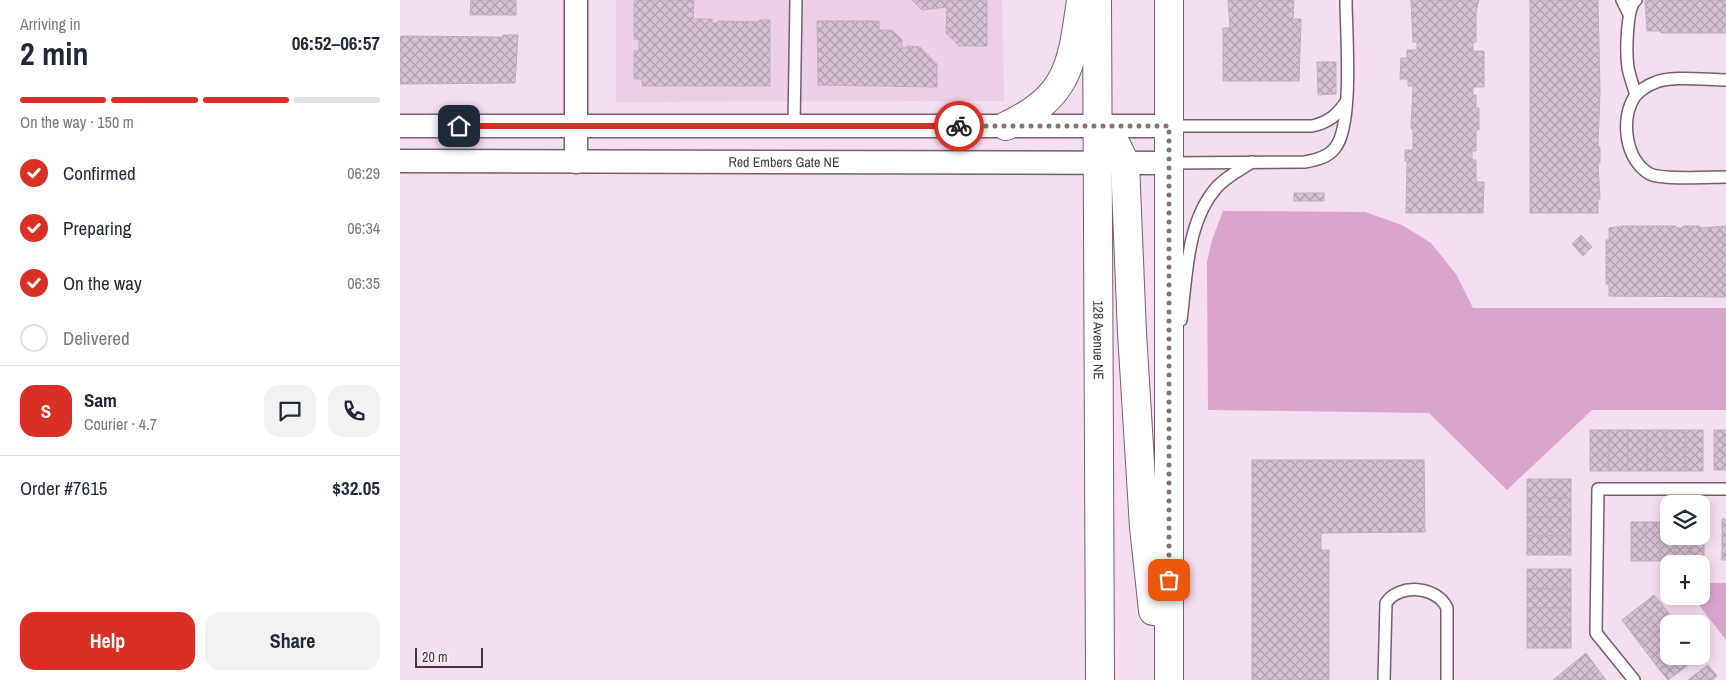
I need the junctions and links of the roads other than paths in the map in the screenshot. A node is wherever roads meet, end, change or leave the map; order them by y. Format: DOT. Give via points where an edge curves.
graph roads {
  1 [pos="576,0"];
  2 [pos="796,0"];
  3 [pos="1081,0"];
  4 [pos="1097,0"];
  5 [pos="1169,0"];
  6 [pos="1346,0"];
  7 [pos="1622,0"];
  8 [pos="1636,0"];
  9 [pos="1629,14"];
  10 [pos="1726,80"];
  11 [pos="1636,95"];
  12 [pos="1347,101"];
  13 [pos="1097,125"];
  14 [pos="400,126"];
  15 [pos="794,126"];
  16 [pos="1006,126"];
  17 [pos="1169,126"];
  18 [pos="576,127"];
  19 [pos="400,161"];
  20 [pos="576,162"];
  21 [pos="1252,162"];
  22 [pos="1125,163"];
  23 [pos="1169,163"];
  24 [pos="1097,164"];
  25 [pos="1726,177"];
  26 [pos="1168,401"];
  27 [pos="1726,489"];
  28 [pos="1100,634"];
  29 [pos="1100,680"];
  30 [pos="1106,680"];
  31 [pos="1161,680"];
  32 [pos="1169,680"];
  33 [pos="1384,680"];
  34 [pos="1447,680"];
  35 [pos="1634,680"];
  1 -- 18 [label="street"];
  2 -- 15 [label="lane"];
  3 -- 16 [label="main road" via="1073,55 1060,83 1046,102"];
  4 -- 13 [label="main road, 128 Avenue NE"];
  5 -- 17 [label="main road"];
  6 -- 12 [label="lane"];
  7 -- 9 [label="lane"];
  8 -- 9 [label="lane"];
  9 -- 11 [label="lane" via="1628,67"];
  10 -- 11 [label="lane" via="1664,80"];
  11 -- 25 [label="lane" via="1629,113 1628,146 1639,165 1660,176"];
  12 -- 17 [label="lane" via="1336,116 1312,126"];
  12 -- 21 [label="lane" via="1341,137 1326,156 1305,162"];
  13 -- 16 [label="street"];
  13 -- 17 [label="street"];
  13 -- 22 [label="main road" via="1112,136"];
  13 -- 24 [label="main road, 128 Avenue NE"];
  14 -- 18 [label="street"];
  15 -- 16 [label="street"];
  15 -- 18 [label="street"];
  17 -- 23 [label="main road"];
  18 -- 20 [label="street"];
  19 -- 20 [label="street, Red Embers Gate NE"];
  20 -- 24 [label="street, Red Embers Gate NE"];
  21 -- 23 [label="lane"];
  21 -- 26 [label="lane" via="1218,186 1202,207 1194,231"];
  22 -- 23 [label="street, Red Embers Gate NE"];
  22 -- 24 [label="street, Red Embers Gate NE"];
  22 -- 31 [label="main road" via="1144,527"];
  23 -- 26 [label="main road"];
  24 -- 28 [label="main road, 128 Avenue NE"];
  26 -- 32 [label="main road"];
  27 -- 35 [label="lane" via="1598,489 1596,633"];
  28 -- 29 [label="main road, 128 Avenue NE"];
  28 -- 30 [label="main road"];
  33 -- 34 [label="lane" via="1386,603 1400,592 1417,590 1436,593 1447,608"];
}
